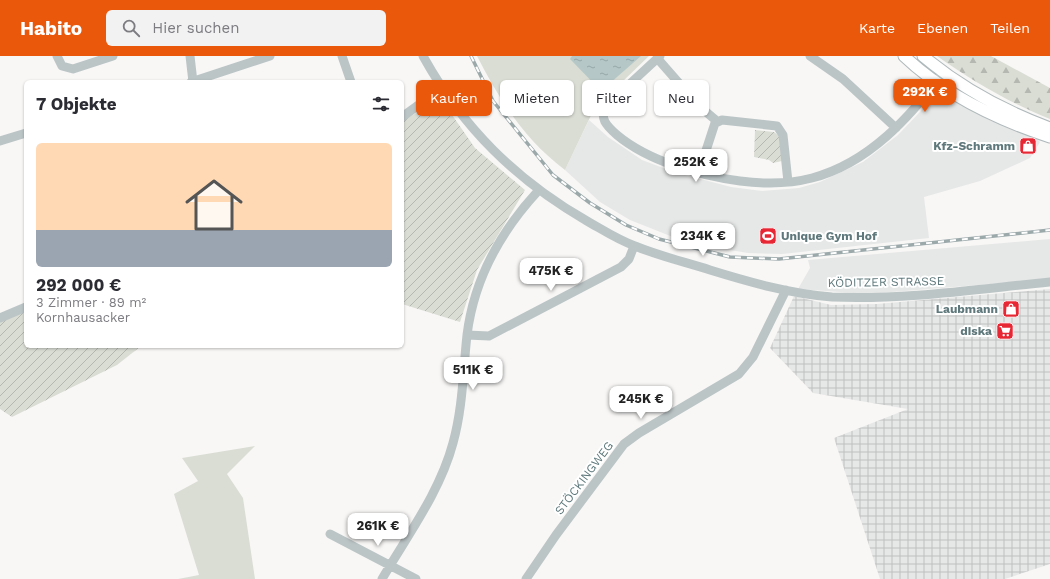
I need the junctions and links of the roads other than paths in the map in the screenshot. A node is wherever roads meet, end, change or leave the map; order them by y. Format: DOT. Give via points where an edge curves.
graph roads {
  1 [pos="57,56"];
  2 [pos="113,56"];
  3 [pos="190,56"];
  4 [pos="270,56"];
  5 [pos="342,56"];
  6 [pos="423,56"];
  7 [pos="810,56"];
  8 [pos="904,56"];
  9 [pos="923,56"];
  10 [pos="659,57"];
  11 [pos="944,72"];
  12 [pos="192,80"];
  13 [pos="198,80"];
  14 [pos="350,80"];
  15 [pos="437,80"];
  16 [pos="936,82"];
  17 [pos="416,107"];
  18 [pos="404,116"];
  19 [pos="464,116"];
  20 [pos="718,122"];
  21 [pos="896,128"];
  22 [pos="1050,128"];
  23 [pos="24,134"];
  24 [pos="1050,138"];
  25 [pos="0,141"];
  26 [pos="699,172"];
  27 [pos="788,182"];
  28 [pos="538,191"];
  29 [pos="634,246"];
  30 [pos="1050,282"];
  31 [pos="786,290"];
  32 [pos="24,308"];
  33 [pos="0,318"];
  34 [pos="467,335"];
  35 [pos="330,534"];
  36 [pos="390,565"];
  37 [pos="382,579"];
  38 [pos="416,579"];
  39 [pos="526,579"];
  1 -- 2 [label="street" via="62,66 73,69"];
  3 -- 12 [label="street"];
  4 -- 13 [label="street"];
  5 -- 14 [label="street"];
  6 -- 15 [label="street, KÖDITZER STRASSE"];
  7 -- 21 [label="street" via="843,80"];
  8 -- 16 [label="main road"];
  9 -- 11 [label="main road"];
  10 -- 20 [label="street" via="699,106"];
  10 -- 26 [label="street" via="607,105 603,119 625,142 647,154"];
  11 -- 16 [label="street"];
  11 -- 22 [label="main road" via="1006,110"];
  16 -- 21 [label="street"];
  16 -- 24 [label="main road" via="985,111"];
  17 -- 18 [label="street"];
  19 -- 28 [label="street, KÖDITZER STRASSE" via="486,145"];
  20 -- 26 [label="street" via="712,128"];
  20 -- 27 [label="street" via="722,120 777,126 783,135"];
  21 -- 27 [label="street" via="861,156 837,168 812,178"];
  23 -- 25 [label="street"];
  26 -- 27 [label="street" via="739,181"];
  28 -- 29 [label="street, KÖDITZER STRASSE"];
  28 -- 34 [label="street" via="524,206 493,251 476,293"];
  29 -- 31 [label="street, KÖDITZER STRASSE"];
  29 -- 34 [label="street" via="629,259 615,270 489,336"];
  30 -- 31 [label="street, KÖDITZER STRASSE" via="876,297 832,297"];
  31 -- 39 [label="street, STÖCKINGWEG" via="753,357 739,374 624,444"];
  32 -- 33 [label="street"];
  34 -- 36 [label="street" via="459,414 453,444 438,481"];
  35 -- 36 [label="street"];
  36 -- 37 [label="street"];
  36 -- 38 [label="street"];
}
